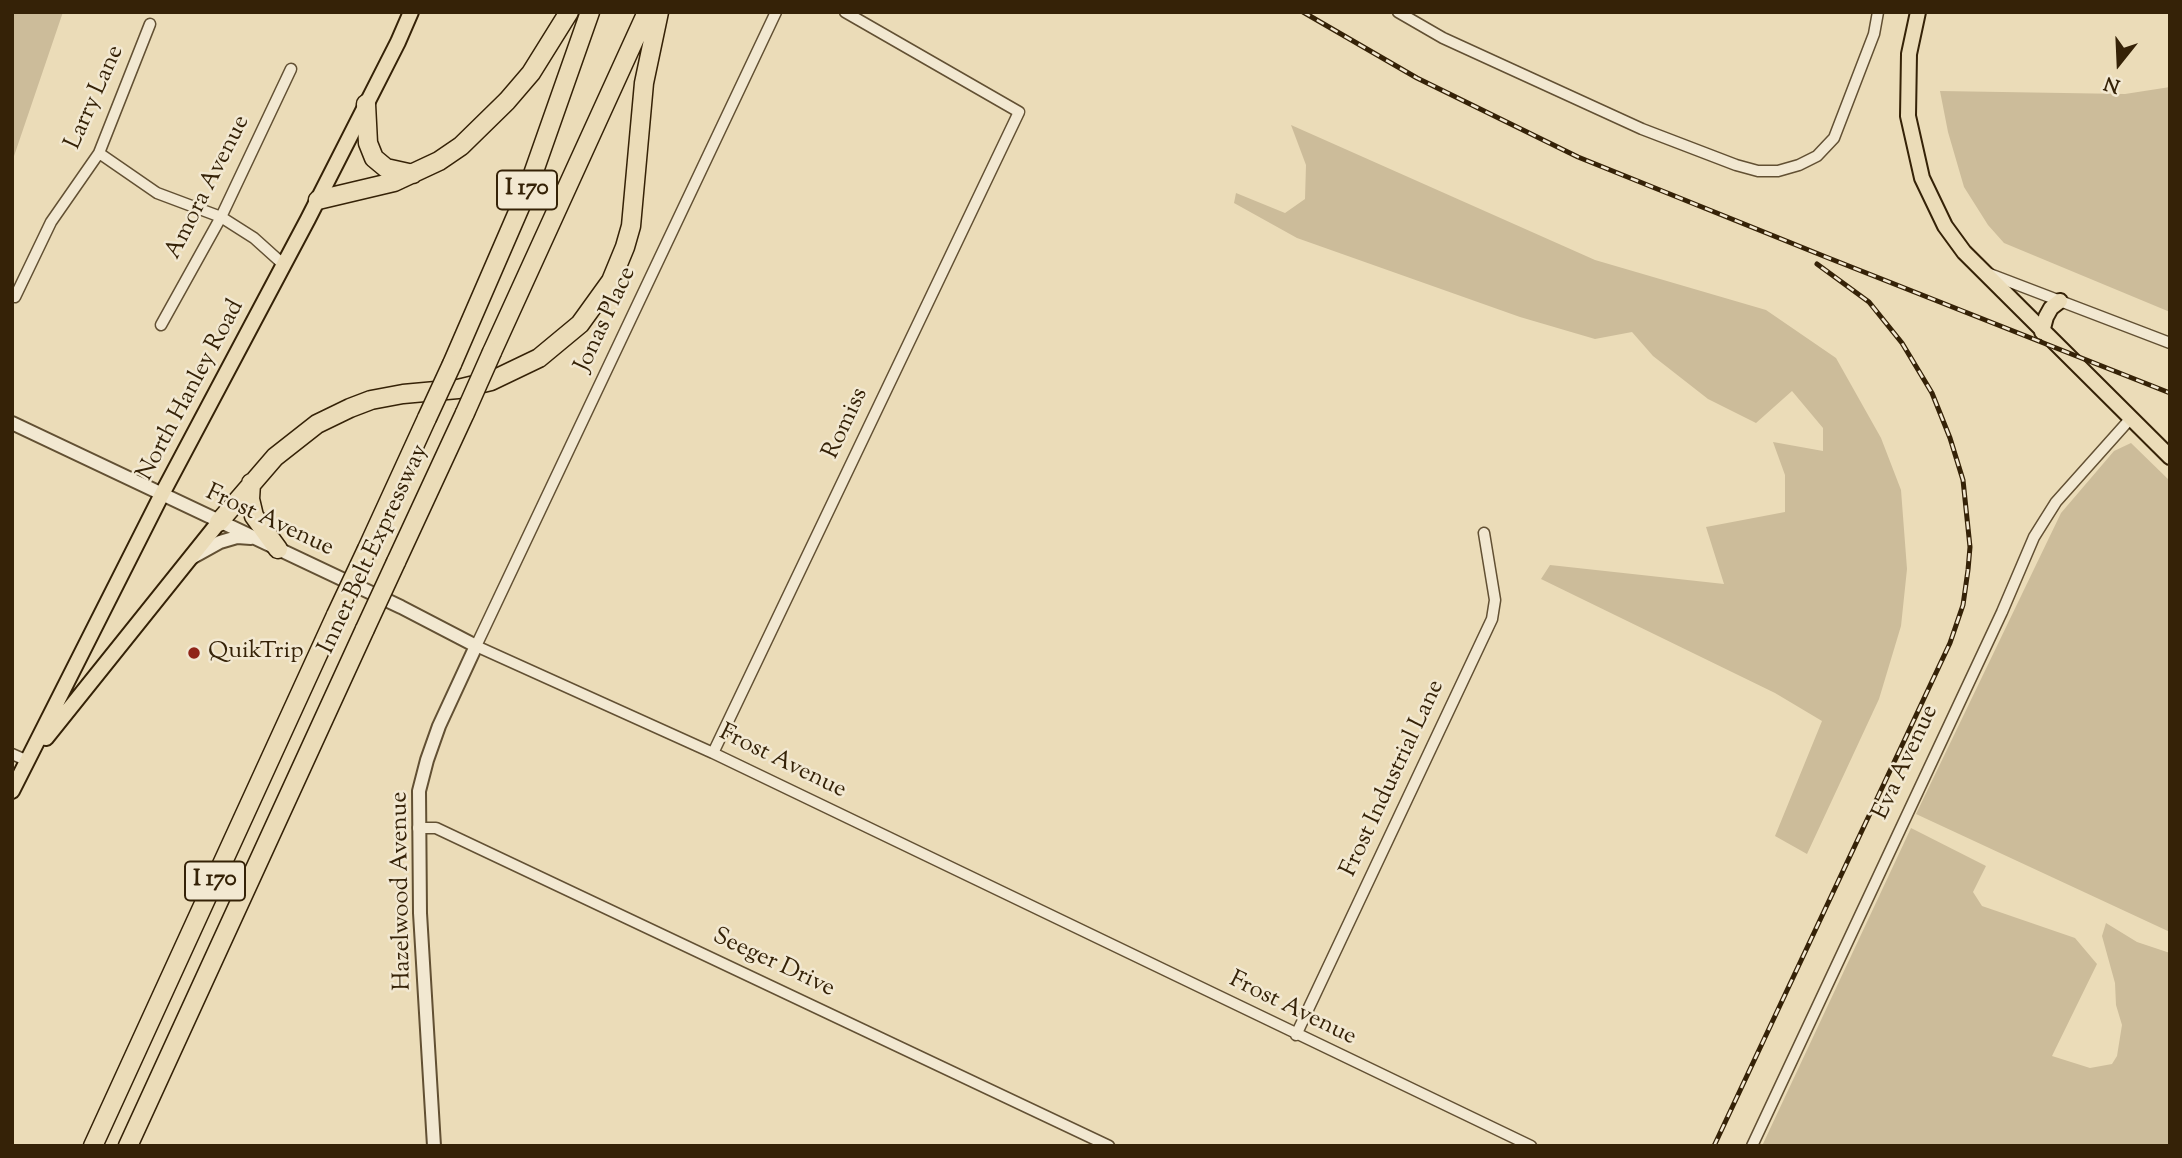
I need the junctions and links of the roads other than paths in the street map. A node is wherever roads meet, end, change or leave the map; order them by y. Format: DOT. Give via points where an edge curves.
graph roads {
  1 [pos="411,12"];
  2 [pos="569,12"];
  3 [pos="590,12"];
  4 [pos="647,12"];
  5 [pos="659,12"];
  6 [pos="776,12"];
  7 [pos="845,12"];
  8 [pos="1398,12"];
  9 [pos="1878,12"];
  10 [pos="1918,12"];
  11 [pos="150,24"];
  12 [pos="291,69"];
  13 [pos="366,104"];
  14 [pos="99,153"];
  15 [pos="413,174"];
  16 [pos="318,200"];
  17 [pos="221,217"];
  18 [pos="284,265"];
  19 [pos="1983,271"];
  20 [pos="15,297"];
  21 [pos="2060,301"];
  22 [pos="161,325"];
  23 [pos="2042,332"];
  24 [pos="2170,343"];
  25 [pos="2130,418"];
  26 [pos="13,424"];
  27 [pos="2170,457"];
  28 [pos="251,483"];
  29 [pos="162,494"];
  30 [pos="219,522"];
  31 [pos="1484,533"];
  32 [pos="254,538"];
  33 [pos="278,549"];
  34 [pos="189,559"];
  35 [pos="476,646"];
  36 [pos="12,754"];
  37 [pos="713,754"];
  38 [pos="28,761"];
  39 [pos="12,791"];
  40 [pos="418,828"];
  41 [pos="1296,1035"];
  42 [pos="93,1146"];
  43 [pos="128,1146"];
  44 [pos="434,1146"];
  45 [pos="1109,1146"];
  46 [pos="1531,1146"];
  47 [pos="1752,1146"];
  1 -- 13 [label="main road, North Hanley Road"];
  2 -- 15 [label="highway" via="531,73 499,110 461,146"];
  3 -- 42 [label="highway, Inner Belt Expressway / I 170, bridge" via="527,191 452,364"];
  4 -- 43 [label="highway, Inner Belt Expressway / I 170, bridge"];
  5 -- 28 [label="highway" via="644,83 631,226 611,281 580,324 540,358 500,378 458,389 371,400 334,415 288,444"];
  6 -- 35 [label="street, Jonas Place"];
  7 -- 37 [label="street, Romiss" via="1019,112"];
  8 -- 9 [label="street" via="1443,38 1642,129 1736,165 1778,171 1817,156 1834,138"];
  10 -- 19 [label="main road" via="1907,94 1917,159 1945,226"];
  11 -- 14 [label="street, Larry Lane"];
  12 -- 17 [label="street, Amora Avenue"];
  13 -- 15 [label="highway" via="368,143 374,158 386,168"];
  13 -- 16 [label="main road, North Hanley Road"];
  14 -- 17 [label="street" via="157,192"];
  14 -- 20 [label="street, Larry Lane" via="51,222"];
  15 -- 16 [label="highway"];
  16 -- 18 [label="main road, North Hanley Road"];
  17 -- 18 [label="street"];
  17 -- 22 [label="street, Amora Avenue"];
  18 -- 29 [label="main road, North Hanley Road"];
  19 -- 21 [label="street"];
  19 -- 23 [label="main road"];
  21 -- 23 [label="main road" via="2051,307"];
  21 -- 24 [label="street"];
  23 -- 25 [label="main road"];
  25 -- 27 [label="main road"];
  25 -- 47 [label="street, Eva Avenue" via="2056,502 2034,537"];
  26 -- 29 [label="street, Frost Avenue"];
  28 -- 30 [label="highway"];
  28 -- 33 [label="highway" via="254,516"];
  29 -- 30 [label="street, Frost Avenue"];
  29 -- 38 [label="main road, North Hanley Road"];
  30 -- 32 [label="street, Frost Avenue"];
  30 -- 34 [label="main road"];
  31 -- 41 [label="street, Frost Industrial Lane" via="1495,600 1492,619"];
  32 -- 33 [label="street, Frost Avenue"];
  32 -- 34 [label="street" via="220,542"];
  33 -- 35 [label="street, Frost Avenue"];
  34 -- 38 [label="main road"];
  35 -- 37 [label="street, Frost Avenue"];
  35 -- 40 [label="street, Hazelwood Avenue" via="427,760 419,791"];
  36 -- 38 [label="street"];
  37 -- 41 [label="street, Frost Avenue"];
  38 -- 39 [label="main road, North Hanley Road"];
  40 -- 44 [label="street, Hazelwood Avenue"];
  40 -- 45 [label="street, Seeger Drive" via="436,828"];
  41 -- 46 [label="street, Frost Avenue"];
}
